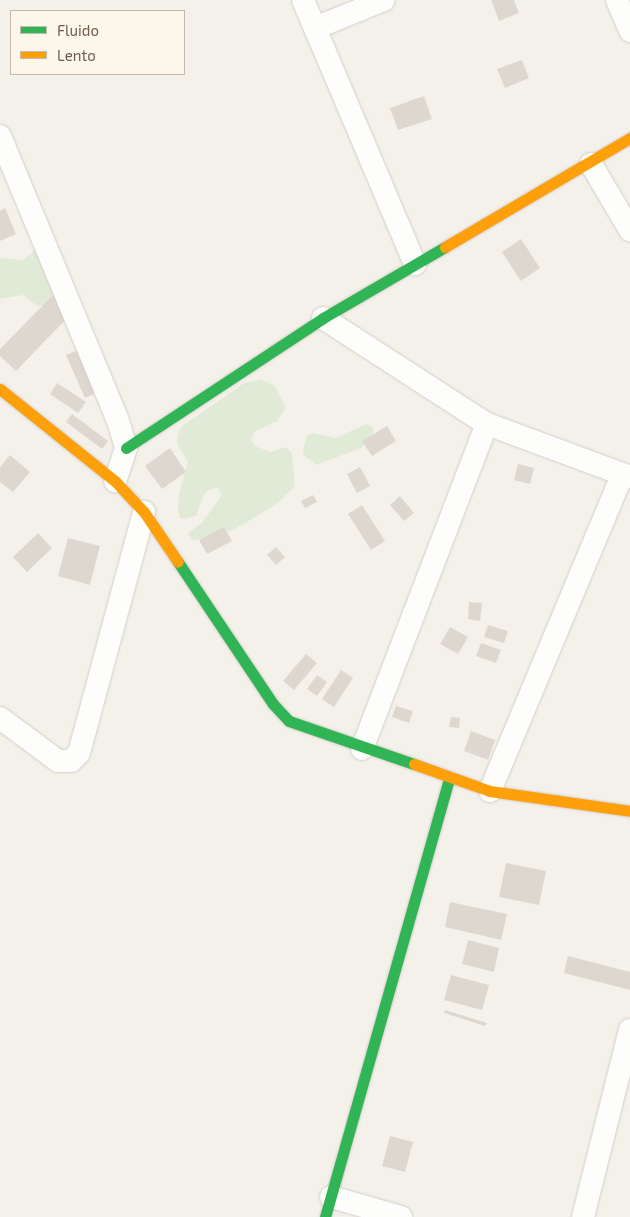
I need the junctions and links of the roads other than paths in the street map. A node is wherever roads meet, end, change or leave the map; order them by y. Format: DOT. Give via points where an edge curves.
graph roads {
  1 [pos="303,0"];
  2 [pos="384,0"];
  3 [pos="617,0"];
  4 [pos="314,28"];
  5 [pos="630,31"];
  6 [pos="0,136"];
  7 [pos="630,138"];
  8 [pos="591,164"];
  9 [pos="630,230"];
  10 [pos="415,264"];
  11 [pos="323,318"];
  12 [pos="0,389"];
  13 [pos="487,424"];
  14 [pos="126,448"];
  15 [pos="626,476"];
  16 [pos="116,481"];
  17 [pos="144,512"];
  18 [pos="0,718"];
  19 [pos="362,749"];
  20 [pos="449,778"];
  21 [pos="490,791"];
  22 [pos="630,811"];
  23 [pos="630,1030"];
  24 [pos="328,1207"];
  25 [pos="401,1217"];
  26 [pos="583,1217"];
  1 -- 4 [label="street"];
  2 -- 4 [label="street"];
  3 -- 5 [label="street"];
  4 -- 10 [label="street"];
  6 -- 14 [label="street"];
  7 -- 8 [label="street"];
  8 -- 9 [label="street"];
  8 -- 10 [label="street"];
  10 -- 11 [label="street"];
  11 -- 13 [label="street"];
  11 -- 14 [label="street"];
  12 -- 16 [label="street"];
  13 -- 15 [label="street"];
  13 -- 19 [label="street"];
  14 -- 16 [label="street"];
  15 -- 21 [label="street"];
  16 -- 17 [label="street"];
  17 -- 18 [label="street" via="80,753 71,762 58,761"];
  17 -- 19 [label="street" via="272,704 289,720"];
  19 -- 20 [label="street"];
  20 -- 21 [label="street"];
  20 -- 24 [label="street"];
  21 -- 22 [label="street"];
  23 -- 26 [label="street"];
  24 -- 25 [label="street"];
}
